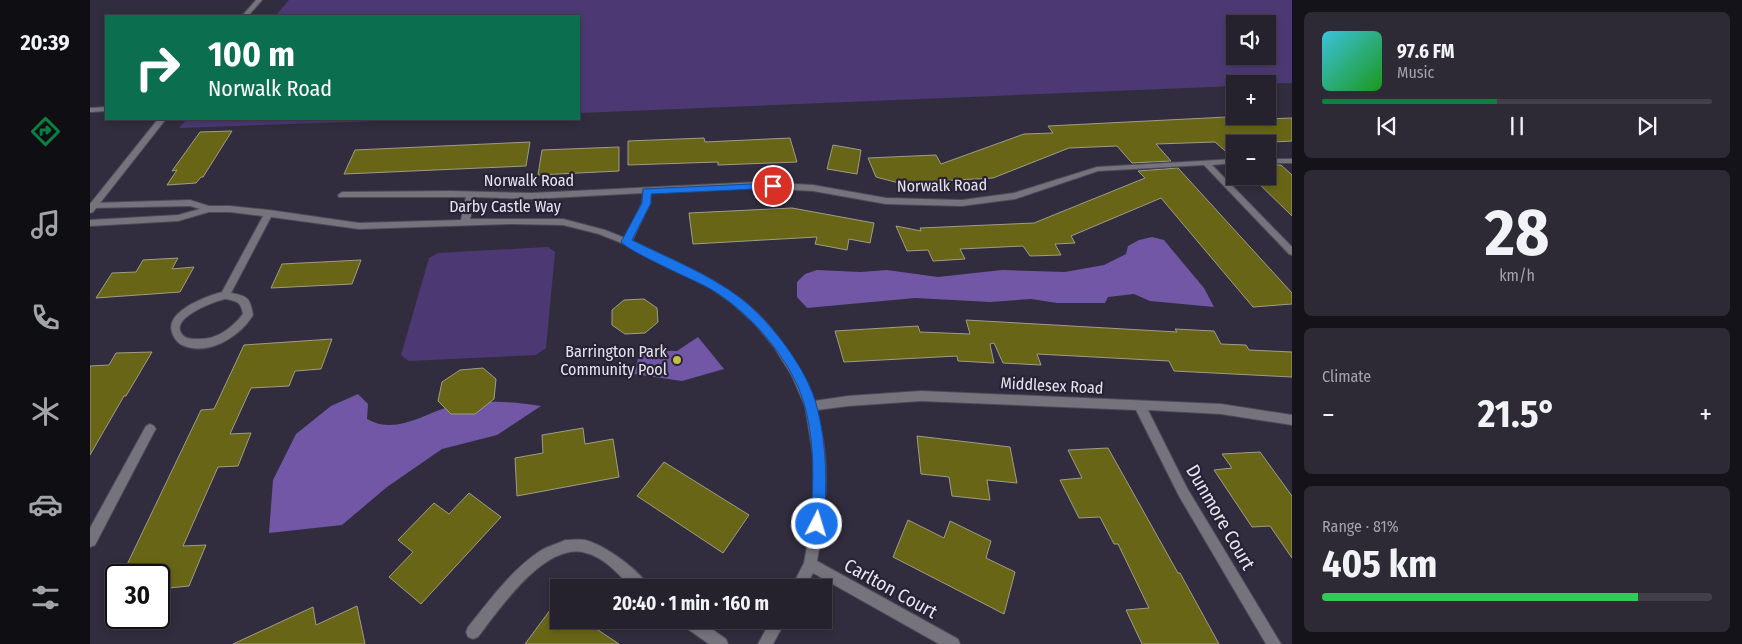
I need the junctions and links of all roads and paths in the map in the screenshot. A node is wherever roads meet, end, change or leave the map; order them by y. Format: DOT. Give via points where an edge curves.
graph roads {
  1 [pos="259,0"];
  2 [pos="246,15"];
  3 [pos="105,109"];
  4 [pos="90,110"];
  5 [pos="161,120"];
  6 [pos="1226,161"];
  7 [pos="1276,161"];
  8 [pos="1292,161"];
  9 [pos="1205,162"];
  10 [pos="646,191"];
  11 [pos="342,195"];
  12 [pos="471,195"];
  13 [pos="91,208"];
  14 [pos="210,209"];
  15 [pos="269,213"];
  16 [pos="90,223"];
  17 [pos="465,223"];
  18 [pos="626,242"];
  19 [pos="1292,252"];
  20 [pos="225,295"];
  21 [pos="811,406"];
  22 [pos="1140,406"];
  23 [pos="1292,420"];
  24 [pos="150,429"];
  25 [pos="90,541"];
  26 [pos="810,564"];
  27 [pos="632,579"];
  28 [pos="802,579"];
  29 [pos="700,629"];
  30 [pos="774,629"];
  31 [pos="473,632"];
  32 [pos="721,644"];
  33 [pos="765,644"];
  34 [pos="953,644"];
  35 [pos="1274,644"];
  1 -- 2 [label="street"];
  3 -- 4 [label="street"];
  5 -- 13 [label="street"];
  6 -- 9 [label="street, Norwalk Road"];
  7 -- 8 [label="street"];
  9 -- 10 [label="street, Norwalk Road" via="1097,170 1015,196 962,203 886,201 786,186"];
  9 -- 19 [label="street"];
  10 -- 12 [label="street, Norwalk Road"];
  10 -- 18 [label="street" via="646,203"];
  11 -- 12 [label="street, Norwalk Road"];
  12 -- 17 [label="street, Norwalk Road"];
  13 -- 14 [label="street, Darby Castle Way" via="190,203"];
  14 -- 15 [label="street, Darby Castle Way"];
  14 -- 16 [label="street, Darby Castle Way" via="178,218"];
  15 -- 17 [label="street, Darby Castle Way" via="360,226"];
  15 -- 20 [label="street"];
  17 -- 18 [label="street, Darby Castle Way" via="563,222"];
  18 -- 21 [label="street, Darby Castle Way" via="712,284 736,300 778,344 797,374"];
  20 -- 20 [label="street" via="189,309 176,326 180,339 188,343 210,342 241,324 248,315 246,303 241,298"];
  21 -- 22 [label="street, Middlesex Road" via="921,396"];
  21 -- 26 [label="street, Darby Castle Way" via="819,455 820,488"];
  22 -- 23 [label="street, Middlesex Road" via="1221,409"];
  22 -- 35 [label="street, Dunmore Court" via="1183,492"];
  24 -- 25 [label="street"];
  26 -- 28 [label="street, Darby Castle Way"];
  26 -- 34 [label="street, Carlton Court"];
  27 -- 31 [label="street" via="604,554 588,547 560,549 529,566"];
  29 -- 32 [label="street"];
  30 -- 33 [label="street"];
}
